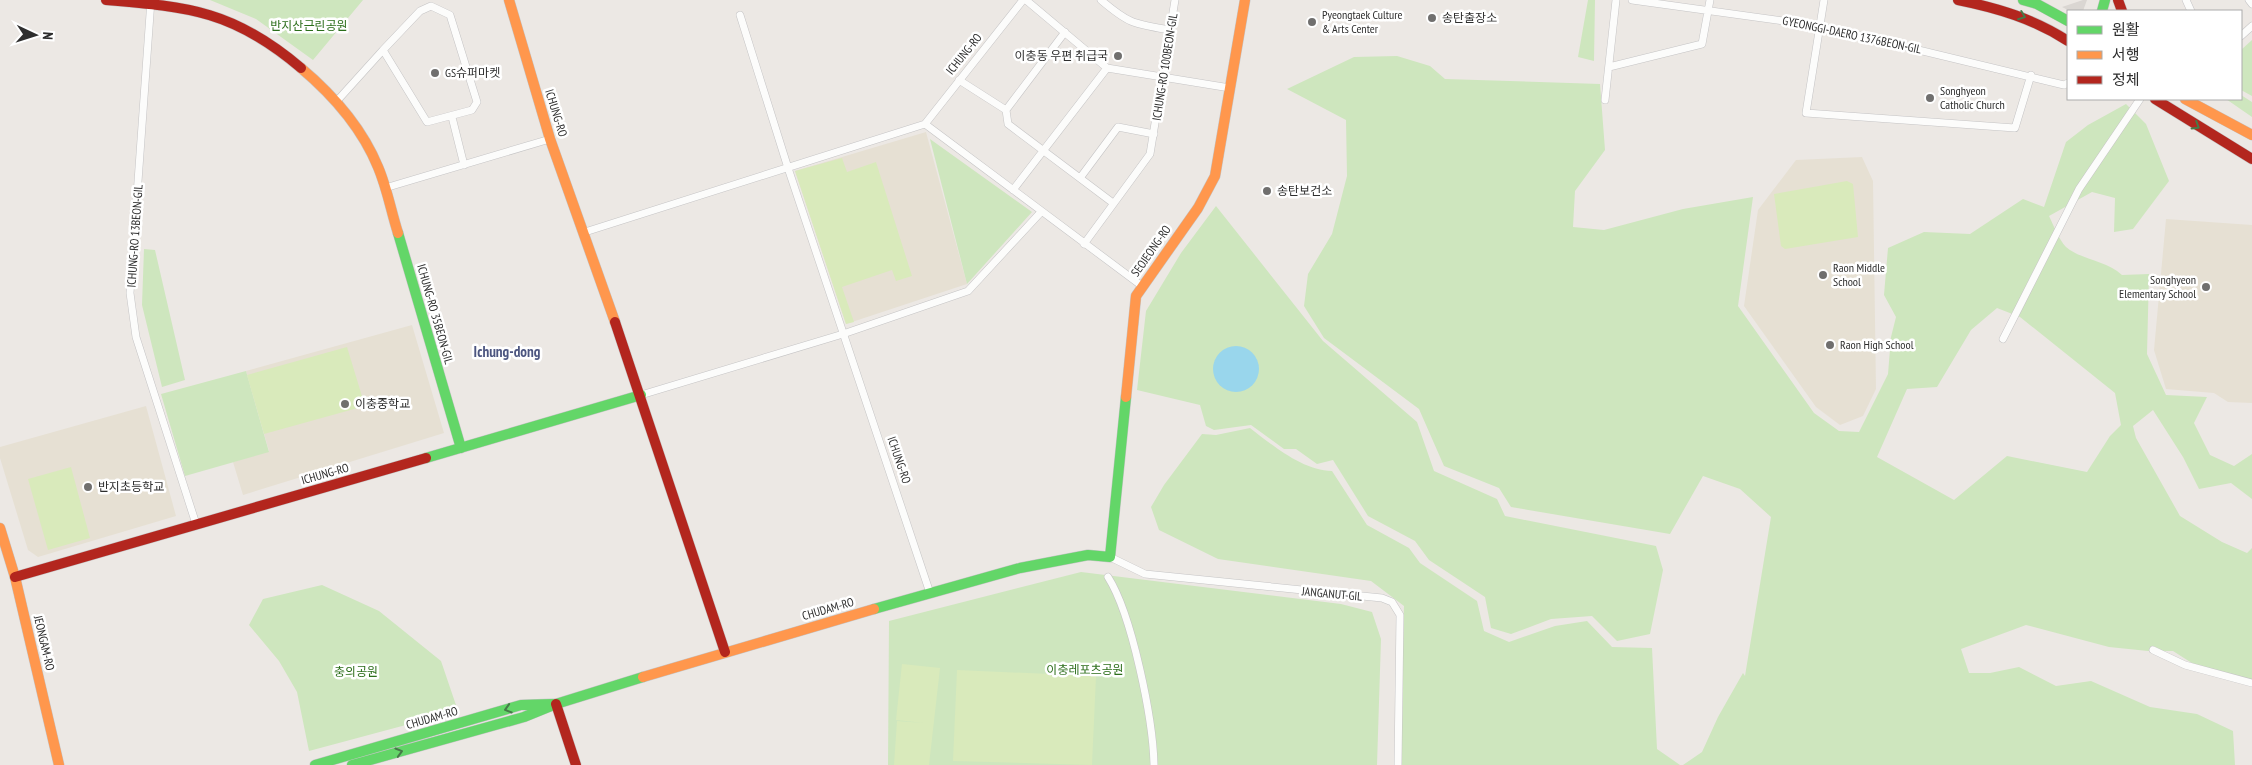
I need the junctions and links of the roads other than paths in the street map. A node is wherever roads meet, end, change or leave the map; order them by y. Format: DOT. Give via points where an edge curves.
graph roads {
  1 [pos="106,0"];
  2 [pos="509,0"];
  3 [pos="1024,0"];
  4 [pos="1100,0"];
  5 [pos="1175,0"];
  6 [pos="1245,0"];
  7 [pos="1616,0"];
  8 [pos="1632,0"];
  9 [pos="1710,0"];
  10 [pos="1824,0"];
  11 [pos="1958,0"];
  12 [pos="2023,0"];
  13 [pos="2249,0"];
  14 [pos="151,2"];
  15 [pos="433,3"];
  16 [pos="2252,4"];
  17 [pos="1708,11"];
  18 [pos="740,16"];
  19 [pos="2067,20"];
  20 [pos="1819,26"];
  21 [pos="2252,26"];
  22 [pos="1170,30"];
  23 [pos="1065,32"];
  24 [pos="2242,35"];
  25 [pos="2067,40"];
  26 [pos="383,50"];
  27 [pos="1609,67"];
  28 [pos="1107,68"];
  29 [pos="2031,75"];
  30 [pos="1164,77"];
  31 [pos="959,80"];
  32 [pos="2067,84"];
  33 [pos="1230,88"];
  34 [pos="1606,100"];
  35 [pos="2139,100"];
  36 [pos="2156,100"];
  37 [pos="2186,100"];
  38 [pos="336,102"];
  39 [pos="1006,110"];
  40 [pos="452,116"];
  41 [pos="925,124"];
  42 [pos="1154,134"];
  43 [pos="2252,135"];
  44 [pos="550,139"];
  45 [pos="1044,149"];
  46 [pos="2252,159"];
  47 [pos="464,165"];
  48 [pos="788,168"];
  49 [pos="1080,178"];
  50 [pos="385,188"];
  51 [pos="1013,190"];
  52 [pos="1113,203"];
  53 [pos="1041,212"];
  54 [pos="585,232"];
  55 [pos="1084,244"];
  56 [pos="1142,286"];
  57 [pos="843,334"];
  58 [pos="2003,339"];
  59 [pos="641,395"];
  60 [pos="461,448"];
  61 [pos="196,524"];
  62 [pos="0,528"];
  63 [pos="1110,557"];
  64 [pos="16,577"];
  65 [pos="1108,577"];
  66 [pos="930,593"];
  67 [pos="2153,650"];
  68 [pos="725,652"];
  69 [pos="2252,683"];
  70 [pos="556,704"];
  71 [pos="59,765"];
  72 [pos="316,765"];
  73 [pos="352,765"];
  74 [pos="576,765"];
  75 [pos="1154,765"];
  76 [pos="1398,765"];
  1 -- 14 [label="street, ICHUNG-RO 35BEON-GIL"];
  2 -- 44 [label="street, ICHUNG-RO"];
  3 -- 23 [label="street"];
  3 -- 31 [label="street, ICHUNG-RO"];
  4 -- 22 [label="street" via="1134,24"];
  5 -- 22 [label="street, ICHUNG-RO 100BEON-GIL"];
  6 -- 33 [label="street, SEOJEONG-RO"];
  7 -- 27 [label="street"];
  8 -- 17 [label="street, GYEONGGI-DAERO 1376BEON-GIL"];
  9 -- 17 [label="street"];
  10 -- 20 [label="street"];
  11 -- 25 [label="street, one-way" via="2025,17"];
  12 -- 19 [label="street"];
  13 -- 16 [label="street"];
  14 -- 38 [label="street, ICHUNG-RO 35BEON-GIL" via="226,18 266,41"];
  14 -- 61 [label="street, ICHUNG-RO 13BEON-GIL" via="130,293 136,337"];
  15 -- 26 [label="street" via="420,11"];
  15 -- 40 [label="street" via="450,15 477,102 472,110"];
  17 -- 20 [label="street, GYEONGGI-DAERO 1376BEON-GIL"];
  17 -- 27 [label="street" via="1702,44"];
  18 -- 48 [label="street, ICHUNG-RO"];
  20 -- 29 [label="street, GYEONGGI-DAERO 1376BEON-GIL"];
  20 -- 29 [label="street" via="1806,113 2015,128"];
  21 -- 24 [label="street"];
  22 -- 30 [label="street, ICHUNG-RO 100BEON-GIL"];
  23 -- 28 [label="street"];
  23 -- 39 [label="street"];
  26 -- 38 [label="street"];
  26 -- 40 [label="street" via="427,122"];
  27 -- 34 [label="street"];
  28 -- 30 [label="street"];
  28 -- 45 [label="street"];
  29 -- 32 [label="street, GYEONGGI-DAERO 1376BEON-GIL"];
  30 -- 33 [label="street"];
  30 -- 42 [label="street, ICHUNG-RO 100BEON-GIL"];
  31 -- 39 [label="street"];
  31 -- 41 [label="street, ICHUNG-RO"];
  33 -- 56 [label="street, SEOJEONG-RO" via="1215,176 1198,208"];
  35 -- 58 [label="street" via="2079,189"];
  36 -- 46 [label="street, one-way"];
  37 -- 43 [label="street"];
  38 -- 50 [label="street, ICHUNG-RO 35BEON-GIL" via="361,134"];
  39 -- 45 [label="street" via="1008,124"];
  40 -- 47 [label="street"];
  41 -- 48 [label="street"];
  41 -- 51 [label="street"];
  42 -- 49 [label="street, ICHUNG-RO 100BEON-GIL" via="1118,127"];
  42 -- 52 [label="street, ICHUNG-RO 100BEON-GIL" via="1150,154"];
  44 -- 47 [label="street"];
  44 -- 54 [label="street, ICHUNG-RO"];
  45 -- 49 [label="street"];
  45 -- 51 [label="street"];
  47 -- 50 [label="street"];
  48 -- 54 [label="street"];
  48 -- 57 [label="street, ICHUNG-RO"];
  49 -- 52 [label="street"];
  50 -- 60 [label="street, ICHUNG-RO 35BEON-GIL"];
  51 -- 53 [label="street"];
  52 -- 55 [label="street, ICHUNG-RO 100BEON-GIL"];
  53 -- 55 [label="street"];
  53 -- 57 [label="street, ICHUNG-RO" via="968,291"];
  54 -- 59 [label="street, ICHUNG-RO"];
  55 -- 56 [label="street"];
  56 -- 63 [label="street, SEOJEONG-RO" via="1136,296"];
  57 -- 59 [label="street, ICHUNG-RO"];
  57 -- 66 [label="street, ICHUNG-RO"];
  59 -- 60 [label="street, ICHUNG-RO"];
  59 -- 68 [label="street, ICHUNG-RO"];
  60 -- 61 [label="street, ICHUNG-RO"];
  61 -- 64 [label="street, ICHUNG-RO"];
  62 -- 64 [label="street, JEONGAM-RO"];
  63 -- 66 [label="street, CHUDAM-RO" via="1088,555 1020,568"];
  63 -- 76 [label="street, JANGANUT-GIL" via="1145,574 1382,598 1392,602 1400,615"];
  64 -- 71 [label="street, JEONGAM-RO"];
  65 -- 75 [label="street" via="1120,595 1141,678"];
  66 -- 68 [label="street, CHUDAM-RO"];
  67 -- 69 [label="street" via="2185,665"];
  68 -- 70 [label="street, CHUDAM-RO"];
  70 -- 72 [label="street, CHUDAM-RO, one-way" via="521,705"];
  73 -- 70 [label="street, CHUDAM-RO, one-way" via="524,717"];
  70 -- 74 [label="street"];
}
